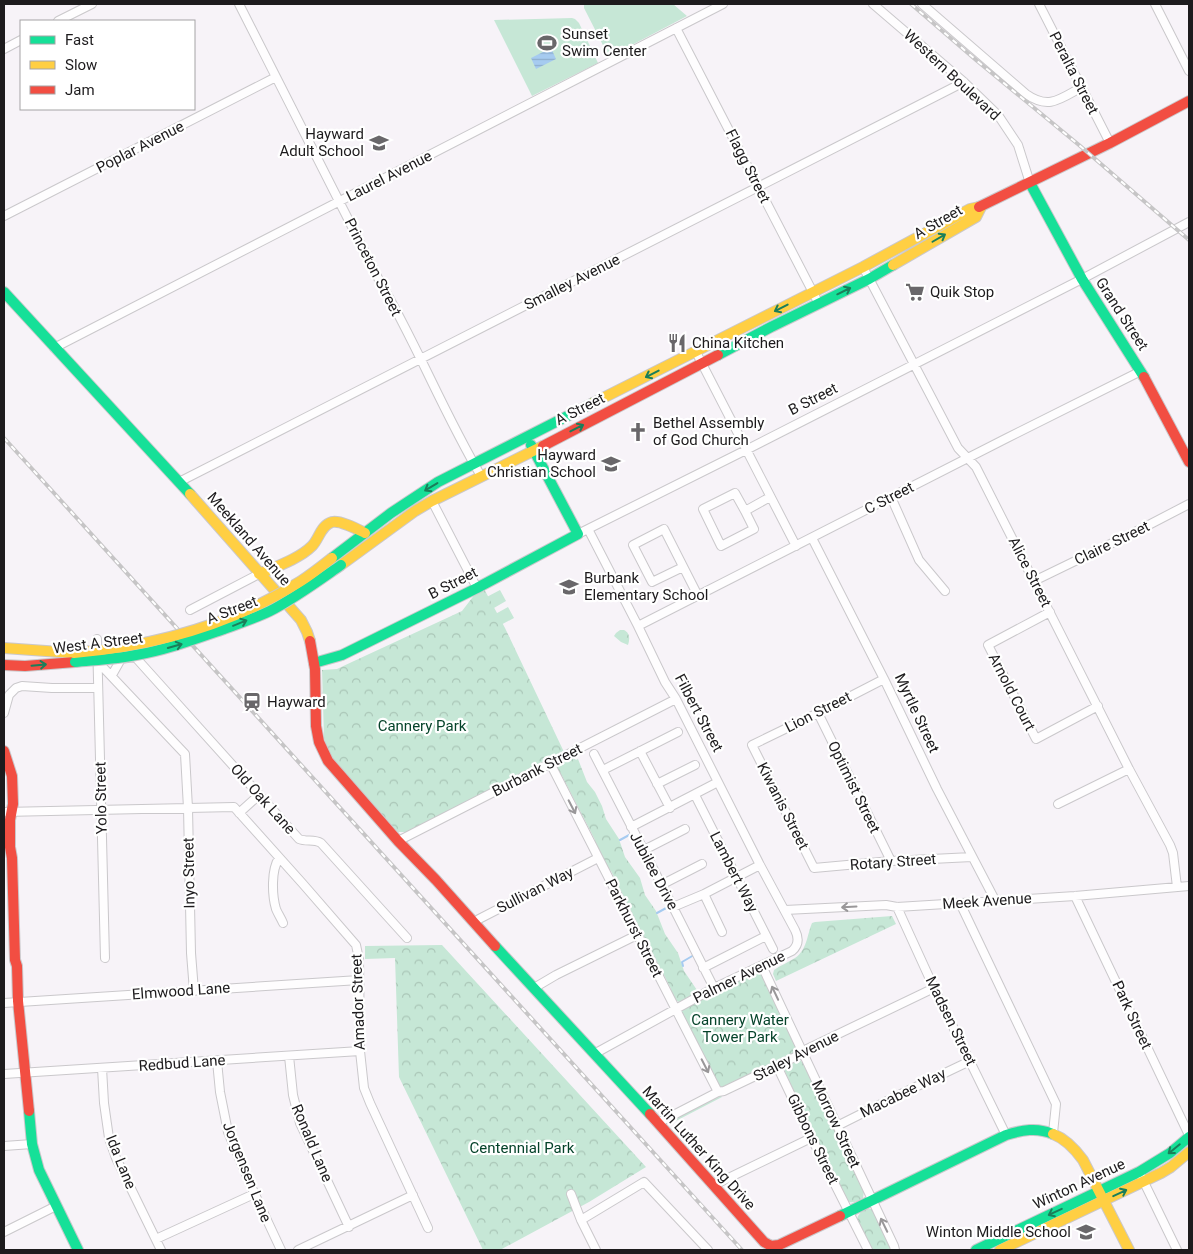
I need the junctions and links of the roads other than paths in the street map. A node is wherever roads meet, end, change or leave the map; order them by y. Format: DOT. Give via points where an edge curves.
graph roads {
  1 [pos="92,4"];
  2 [pos="239,4"];
  3 [pos="723,4"];
  4 [pos="873,4"];
  5 [pos="922,4"];
  6 [pos="1039,4"];
  7 [pos="1155,4"];
  8 [pos="60,20"];
  9 [pos="676,28"];
  10 [pos="20,41"];
  11 [pos="4,49"];
  12 [pos="1189,71"];
  13 [pos="276,77"];
  14 [pos="964,82"];
  15 [pos="1082,87"];
  16 [pos="1189,101"];
  17 [pos="1110,143"];
  18 [pos="1030,183"];
  19 [pos="758,187"];
  20 [pos="340,202"];
  21 [pos="981,207"];
  22 [pos="4,216"];
  23 [pos="1189,222"];
  24 [pos="863,267"];
  25 [pos="869,279"];
  26 [pos="1082,279"];
  27 [pos="4,292"];
  28 [pos="813,292"];
  29 [pos="819,304"];
  30 [pos="54,348"];
  31 [pos="696,352"];
  32 [pos="420,359"];
  33 [pos="702,364"];
  34 [pos="914,364"];
  35 [pos="1140,371"];
  36 [pos="527,438"];
  37 [pos="533,450"];
  38 [pos="746,450"];
  39 [pos="967,458"];
  40 [pos="1189,462"];
  41 [pos="474,464"];
  42 [pos="481,476"];
  43 [pos="179,482"];
  44 [pos="770,497"];
  45 [pos="891,497"];
  46 [pos="432,501"];
  47 [pos="1189,504"];
  48 [pos="745,510"];
  49 [pos="343,524"];
  50 [pos="588,529"];
  51 [pos="365,533"];
  52 [pos="578,534"];
  53 [pos="812,538"];
  54 [pos="348,545"];
  55 [pos="796,546"];
  56 [pos="683,567"];
  57 [pos="259,574"];
  58 [pos="1034,581"];
  59 [pos="477,588"];
  60 [pos="945,591"];
  61 [pos="698,596"];
  62 [pos="190,610"];
  63 [pos="1050,612"];
  64 [pos="638,626"];
  65 [pos="193,636"];
  66 [pos="97,639"];
  67 [pos="4,648"];
  68 [pos="74,657"];
  69 [pos="121,658"];
  70 [pos="97,661"];
  71 [pos="314,663"];
  72 [pos="4,665"];
  73 [pos="112,675"];
  74 [pos="884,679"];
  75 [pos="98,688"];
  76 [pos="676,699"];
  77 [pos="1098,706"];
  78 [pos="4,712"];
  79 [pos="818,713"];
  80 [pos="678,732"];
  81 [pos="752,745"];
  82 [pos="4,751"];
  83 [pos="640,751"];
  84 [pos="594,754"];
  85 [pos="550,763"];
  86 [pos="695,765"];
  87 [pos="1129,769"];
  88 [pos="603,770"];
  89 [pos="718,782"];
  90 [pos="657,784"];
  91 [pos="259,795"];
  92 [pos="695,795"];
  93 [pos="1058,804"];
  94 [pos="188,808"];
  95 [pos="670,808"];
  96 [pos="101,810"];
  97 [pos="236,810"];
  98 [pos="8,812"];
  99 [pos="631,828"];
  100 [pos="685,829"];
  101 [pos="398,841"];
  102 [pos="644,850"];
  103 [pos="972,857"];
  104 [pos="279,858"];
  105 [pos="598,858"];
  106 [pos="891,860"];
  107 [pos="702,864"];
  108 [pos="760,865"];
  109 [pos="814,868"];
  110 [pos="736,877"];
  111 [pos="661,885"];
  112 [pos="1189,886"];
  113 [pos="1176,887"];
  114 [pos="704,894"];
  115 [pos="1075,896"];
  116 [pos="995,900"];
  117 [pos="960,903"];
  118 [pos="673,907"];
  119 [pos="897,907"];
  120 [pos="785,910"];
  121 [pos="283,923"];
  122 [pos="474,923"];
  123 [pos="722,932"];
  124 [pos="637,935"];
  125 [pos="766,936"];
  126 [pos="407,938"];
  127 [pos="773,949"];
  128 [pos="105,958"];
  129 [pos="762,966"];
  130 [pos="703,968"];
  131 [pos="359,980"];
  132 [pos="534,988"];
  133 [pos="714,988"];
  134 [pos="934,988"];
  135 [pos="194,991"];
  136 [pos="18,1002"];
  137 [pos="4,1003"];
  138 [pos="676,1010"];
  139 [pos="360,1052"];
  140 [pos="802,1052"];
  141 [pos="594,1054"];
  142 [pos="289,1056"];
  143 [pos="217,1061"];
  144 [pos="970,1061"];
  145 [pos="777,1066"];
  146 [pos="102,1068"];
  147 [pos="25,1073"];
  148 [pos="4,1074"];
  149 [pos="718,1092"];
  150 [pos="658,1123"];
  151 [pos="837,1126"];
  152 [pos="1053,1133"];
  153 [pos="1006,1135"];
  154 [pos="1189,1136"];
  155 [pos="811,1138"];
  156 [pos="32,1144"];
  157 [pos="4,1146"];
  158 [pos="1189,1152"];
  159 [pos="1142,1177"];
  160 [pos="714,1185"];
  161 [pos="254,1194"];
  162 [pos="571,1194"];
  163 [pos="413,1196"];
  164 [pos="1101,1196"];
  165 [pos="872,1200"];
  166 [pos="56,1206"];
  167 [pos="848,1211"];
  168 [pos="582,1220"];
  169 [pos="349,1226"];
  170 [pos="428,1228"];
  171 [pos="4,1232"];
  172 [pos="156,1239"];
  173 [pos="78,1250"];
  174 [pos="161,1250"];
  175 [pos="281,1250"];
  176 [pos="298,1250"];
  177 [pos="596,1250"];
  178 [pos="708,1250"];
  179 [pos="868,1250"];
  180 [pos="895,1250"];
  181 [pos="976,1250"];
  182 [pos="1000,1250"];
  183 [pos="1128,1250"];
  184 [pos="1177,1250"];
  1 -- 8 [label="street"];
  2 -- 13 [label="street, Princeton Street"];
  3 -- 9 [label="street, Laurel Avenue"];
  4 -- 14 [label="street, Western Boulevard"];
  5 -- 15 [label="street" via="1034,99 1051,102"];
  6 -- 15 [label="street, Peralta Street"];
  7 -- 12 [label="street"];
  9 -- 19 [label="street, Flagg Street"];
  9 -- 20 [label="street, Laurel Avenue"];
  10 -- 11 [label="street"];
  13 -- 20 [label="street, Princeton Street"];
  13 -- 22 [label="street, Poplar Avenue"];
  14 -- 18 [label="street, Western Boulevard" via="998,115 1018,145"];
  14 -- 19 [label="street, Smalley Avenue"];
  15 -- 17 [label="street, Peralta Street"];
  16 -- 17 [label="main road, A Street"];
  17 -- 18 [label="main road, A Street"];
  18 -- 21 [label="main road, A Street"];
  18 -- 26 [label="main road, Grand Street"];
  19 -- 28 [label="street, Flagg Street"];
  19 -- 32 [label="street, Smalley Avenue"];
  20 -- 30 [label="street, Laurel Avenue"];
  20 -- 32 [label="street, Princeton Street"];
  21 -- 24 [label="main road, A Street" via="970,209"];
  25 -- 21 [label="main road, A Street, one-way" via="976,217"];
  23 -- 26 [label="street, B Street"];
  24 -- 25 [label="street, Alice Street"];
  24 -- 28 [label="main road, A Street"];
  29 -- 25 [label="main road, A Street, one-way"];
  25 -- 34 [label="street, Alice Street"];
  26 -- 34 [label="street, B Street"];
  26 -- 35 [label="main road, Grand Street"];
  27 -- 30 [label="main road, Meekland Avenue"];
  28 -- 29 [label="street, Flagg Street"];
  28 -- 31 [label="main road, A Street, one-way"];
  29 -- 33 [label="main road, A Street"];
  30 -- 43 [label="main road, Meekland Avenue"];
  31 -- 33 [label="street"];
  31 -- 36 [label="main road, A Street, one-way"];
  32 -- 41 [label="street, Princeton Street"];
  32 -- 43 [label="street, Smalley Avenue"];
  37 -- 33 [label="main road, A Street, one-way"];
  33 -- 38 [label="street"];
  34 -- 38 [label="street, B Street"];
  34 -- 39 [label="street, Alice Street" via="958,448"];
  35 -- 39 [label="street, C Street"];
  35 -- 40 [label="main road, Grand Street"];
  36 -- 37 [label="main road"];
  36 -- 41 [label="main road, A Street"];
  37 -- 42 [label="main road, A Street"];
  37 -- 52 [label="main road"];
  38 -- 44 [label="street"];
  38 -- 50 [label="street, B Street"];
  39 -- 45 [label="street, C Street"];
  39 -- 58 [label="street, Alice Street" via="976,466"];
  41 -- 42 [label="street, Princeton Street"];
  41 -- 51 [label="main road, A Street, one-way" via="430,486"];
  42 -- 46 [label="main road, A Street"];
  43 -- 57 [label="main road, Meekland Avenue"];
  44 -- 48 [label="street"];
  44 -- 55 [label="street"];
  45 -- 53 [label="street, C Street"];
  45 -- 60 [label="street" via="919,560"];
  46 -- 59 [label="street"];
  65 -- 46 [label="main road, A Street, one-way, bridge" via="268,612 305,591"];
  47 -- 58 [label="street, Claire Street"];
  48 -- 48 [label="street" via="736,492 703,509 721,546 754,529"];
  49 -- 51 [label="main road"];
  49 -- 54 [label="main road"];
  49 -- 57 [label="main road, A Street" via="330,522 305,552"];
  50 -- 52 [label="street, B Street"];
  50 -- 64 [label="street, Filbert Street"];
  51 -- 54 [label="main road, A Street"];
  52 -- 59 [label="main road, B Street"];
  53 -- 55 [label="street, C Street"];
  53 -- 74 [label="street, Myrtle Street"];
  54 -- 65 [label="main road, A Street, bridge" via="300,582"];
  55 -- 61 [label="street, C Street"];
  56 -- 56 [label="street" via="664,529 633,545 652,582"];
  56 -- 61 [label="street"];
  57 -- 62 [label="street, A Street"];
  57 -- 71 [label="main road, Meekland Avenue" via="305,627"];
  58 -- 63 [label="street, Alice Street"];
  59 -- 71 [label="main road, B Street" via="342,655"];
  61 -- 64 [label="street, C Street"];
  63 -- 77 [label="street, Alice Street"];
  63 -- 77 [label="street, Arnold Court" via="988,645 1036,740"];
  64 -- 76 [label="street, Filbert Street"];
  65 -- 68 [label="main road, West A Street, bridge"];
  66 -- 70 [label="street, Yolo Street"];
  67 -- 68 [label="main road, West A Street"];
  72 -- 68 [label="main road, West A Street, one-way" via="25,666"];
  69 -- 70 [label="street, Old Oak Lane"];
  69 -- 73 [label="street"];
  69 -- 91 [label="street, Old Oak Lane" via="138,659"];
  70 -- 73 [label="street"];
  70 -- 75 [label="street, Yolo Street"];
  71 -- 101 [label="main road, Meekland Avenue" via="314,721 322,751"];
  73 -- 94 [label="street, Inyo Street" via="185,754"];
  74 -- 79 [label="street, Lion Street"];
  74 -- 103 [label="street, Myrtle Street"];
  75 -- 78 [label="street" via="22,686 9,695"];
  75 -- 96 [label="street, Yolo Street"];
  76 -- 85 [label="street, Burbank Street"];
  76 -- 89 [label="street, Filbert Street"];
  77 -- 87 [label="street, Alice Street"];
  79 -- 81 [label="street, Lion Street"];
  79 -- 106 [label="street, Optimist Street"];
  80 -- 83 [label="street"];
  81 -- 109 [label="street, Kiwanis Street"];
  82 -- 98 [label="main road" via="12,776 12,804"];
  83 -- 88 [label="street"];
  83 -- 90 [label="street"];
  84 -- 88 [label="street, Jubilee Drive"];
  85 -- 101 [label="street, Burbank Street"];
  85 -- 105 [label="street, Parkhurst Street, one-way"];
  86 -- 90 [label="street"];
  87 -- 93 [label="street"];
  87 -- 113 [label="street, Alice Street" via="1170,845"];
  88 -- 99 [label="street, Jubilee Drive"];
  89 -- 92 [label="street"];
  89 -- 108 [label="street, Filbert Street"];
  90 -- 95 [label="street"];
  91 -- 97 [label="street"];
  91 -- 126 [label="street, Old Oak Lane" via="299,839 321,844"];
  92 -- 95 [label="street"];
  92 -- 110 [label="street, Lambert Way"];
  94 -- 96 [label="street"];
  94 -- 97 [label="street"];
  94 -- 135 [label="street, Inyo Street"];
  95 -- 99 [label="street"];
  96 -- 98 [label="street"];
  96 -- 128 [label="street, Yolo Street"];
  97 -- 104 [label="street, Amador Street"];
  98 -- 136 [label="main road"];
  99 -- 102 [label="street, Jubilee Drive"];
  100 -- 102 [label="street"];
  101 -- 122 [label="main road, Martin Luther King Drive"];
  102 -- 111 [label="street, Jubilee Drive"];
  103 -- 106 [label="street, Rotary Street"];
  103 -- 116 [label="street, Myrtle Street"];
  104 -- 121 [label="street" via="274,867 274,891"];
  104 -- 131 [label="street, Amador Street" via="356,945"];
  105 -- 122 [label="street, Sullivan Way"];
  105 -- 124 [label="street, Parkhurst Street"];
  106 -- 109 [label="street, Rotary Street"];
  107 -- 111 [label="street"];
  108 -- 110 [label="street"];
  108 -- 120 [label="street, Filbert Street"];
  110 -- 114 [label="street"];
  110 -- 125 [label="street, Lambert Way"];
  111 -- 118 [label="street, Jubilee Drive"];
  112 -- 113 [label="street, Meek Avenue"];
  113 -- 115 [label="street, Meek Avenue"];
  114 -- 118 [label="street"];
  114 -- 123 [label="street"];
  115 -- 116 [label="street, Meek Avenue"];
  115 -- 154 [label="street, Park Street"];
  116 -- 117 [label="street, Meek Avenue"];
  117 -- 119 [label="street, Meek Avenue"];
  117 -- 152 [label="street" via="1056,1104"];
  118 -- 130 [label="street, Jubilee Drive"];
  119 -- 120 [label="street, Meek Avenue, one-way"];
  119 -- 134 [label="street, Madsen Street"];
  120 -- 129 [label="street, Palmer Avenue" via="797,935 797,945 792,951"];
  122 -- 132 [label="main road, Martin Luther King Drive"];
  124 -- 132 [label="street"];
  124 -- 138 [label="street, Parkhurst Street"];
  125 -- 127 [label="street, Lambert Way"];
  125 -- 130 [label="street"];
  129 -- 133 [label="street, Palmer Avenue"];
  140 -- 129 [label="street, Morrow Street, one-way"];
  130 -- 133 [label="street, Jubilee Drive"];
  131 -- 135 [label="street, Elmwood Lane"];
  131 -- 139 [label="street, Amador Street"];
  132 -- 141 [label="main road, Martin Luther King Drive"];
  133 -- 138 [label="street, Palmer Avenue"];
  134 -- 140 [label="street, Staley Avenue"];
  134 -- 144 [label="street, Madsen Street"];
  135 -- 136 [label="street, Elmwood Lane"];
  136 -- 137 [label="street, Elmwood Lane"];
  136 -- 147 [label="main road"];
  138 -- 141 [label="street, Palmer Avenue"];
  138 -- 149 [label="street, Parkhurst Street, one-way"];
  139 -- 142 [label="street, Redbud Lane"];
  139 -- 163 [label="street, Amador Street" via="364,1088"];
  140 -- 145 [label="street, Staley Avenue"];
  140 -- 151 [label="street, Morrow Street"];
  141 -- 150 [label="main road, Martin Luther King Drive"];
  142 -- 143 [label="street, Redbud Lane"];
  142 -- 169 [label="street, Ronald Lane" via="292,1095 300,1123"];
  143 -- 146 [label="street, Redbud Lane"];
  143 -- 161 [label="street, Jorgensen Lane" via="228,1132"];
  144 -- 151 [label="street, Macabee Way"];
  144 -- 153 [label="street, Madsen Street"];
  145 -- 149 [label="street, Staley Avenue"];
  145 -- 155 [label="street, Gibbons Street"];
  146 -- 147 [label="street, Redbud Lane"];
  146 -- 172 [label="street, Ida Lane" via="109,1138"];
  147 -- 148 [label="street, Redbud Lane"];
  147 -- 156 [label="main road"];
  149 -- 150 [label="street, Staley Avenue"];
  150 -- 160 [label="main road, Martin Luther King Drive"];
  151 -- 165 [label="street, Morrow Street"];
  152 -- 153 [label="main road, Martin Luther King Drive" via="1029,1129"];
  152 -- 164 [label="main road" via="1066,1140 1080,1155"];
  153 -- 165 [label="main road, Martin Luther King Drive"];
  154 -- 159 [label="main road, Winton Avenue, one-way"];
  155 -- 160 [label="street"];
  155 -- 167 [label="street, Gibbons Street"];
  156 -- 157 [label="street"];
  156 -- 166 [label="main road" via="39,1170"];
  158 -- 159 [label="main road, Winton Avenue" via="1171,1167"];
  159 -- 164 [label="main road, Winton Avenue"];
  159 -- 184 [label="street"];
  160 -- 167 [label="main road, Martin Luther King Drive" via="764,1242 772,1246"];
  161 -- 172 [label="street"];
  161 -- 175 [label="street, Jorgensen Lane"];
  162 -- 168 [label="street"];
  163 -- 169 [label="street"];
  163 -- 170 [label="street, Amador Street"];
  164 -- 181 [label="main road, Winton Avenue, one-way"];
  164 -- 182 [label="main road, Winton Avenue"];
  164 -- 183 [label="main road"];
  165 -- 167 [label="main road, Martin Luther King Drive"];
  180 -- 165 [label="street, Morrow Street, one-way"];
  166 -- 171 [label="street"];
  166 -- 173 [label="main road"];
  167 -- 179 [label="street, Gibbons Street"];
  168 -- 177 [label="street"];
  168 -- 178 [label="street" via="644,1182"];
  169 -- 176 [label="street"];
  172 -- 174 [label="street, Ida Lane"];
}
